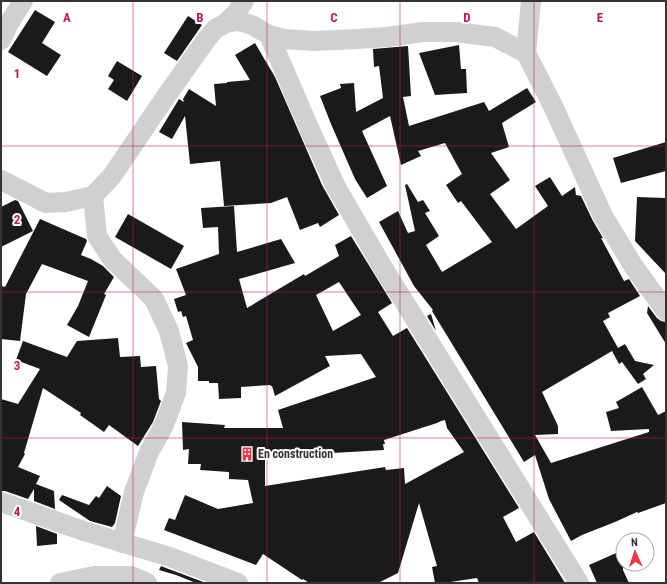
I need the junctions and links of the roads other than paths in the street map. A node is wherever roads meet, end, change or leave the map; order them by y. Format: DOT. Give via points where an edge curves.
graph roads {
  1 [pos="22,1"];
  2 [pos="244,1"];
  3 [pos="531,1"];
  4 [pos="226,23"];
  5 [pos="269,35"];
  6 [pos="1,40"];
  7 [pos="526,53"];
  8 [pos="1,180"];
  9 [pos="93,196"];
  10 [pos="666,311"];
  11 [pos="1,502"];
  12 [pos="122,543"];
  13 [pos="60,583"];
  14 [pos="147,583"];
  15 [pos="238,583"];
  16 [pos="579,583"];
  1 -- 6 [label="street"];
  2 -- 4 [label="street"];
  3 -- 7 [label="street"];
  4 -- 5 [label="street" via="252,25"];
  4 -- 9 [label="street" via="215,29 206,40 112,176"];
  5 -- 7 [label="street" via="314,41 356,40 423,32 456,32 495,37"];
  5 -- 16 [label="street" via="336,187 382,266"];
  7 -- 10 [label="street" via="603,216 634,267"];
  8 -- 9 [label="street" via="46,203"];
  9 -- 12 [label="street" via="97,236 113,260 154,299 169,331 178,366 176,393 134,492"];
  11 -- 12 [label="street"];
  12 -- 15 [label="street" via="170,557"];
  13 -- 14 [label="street" via="94,576 131,576"];
}
